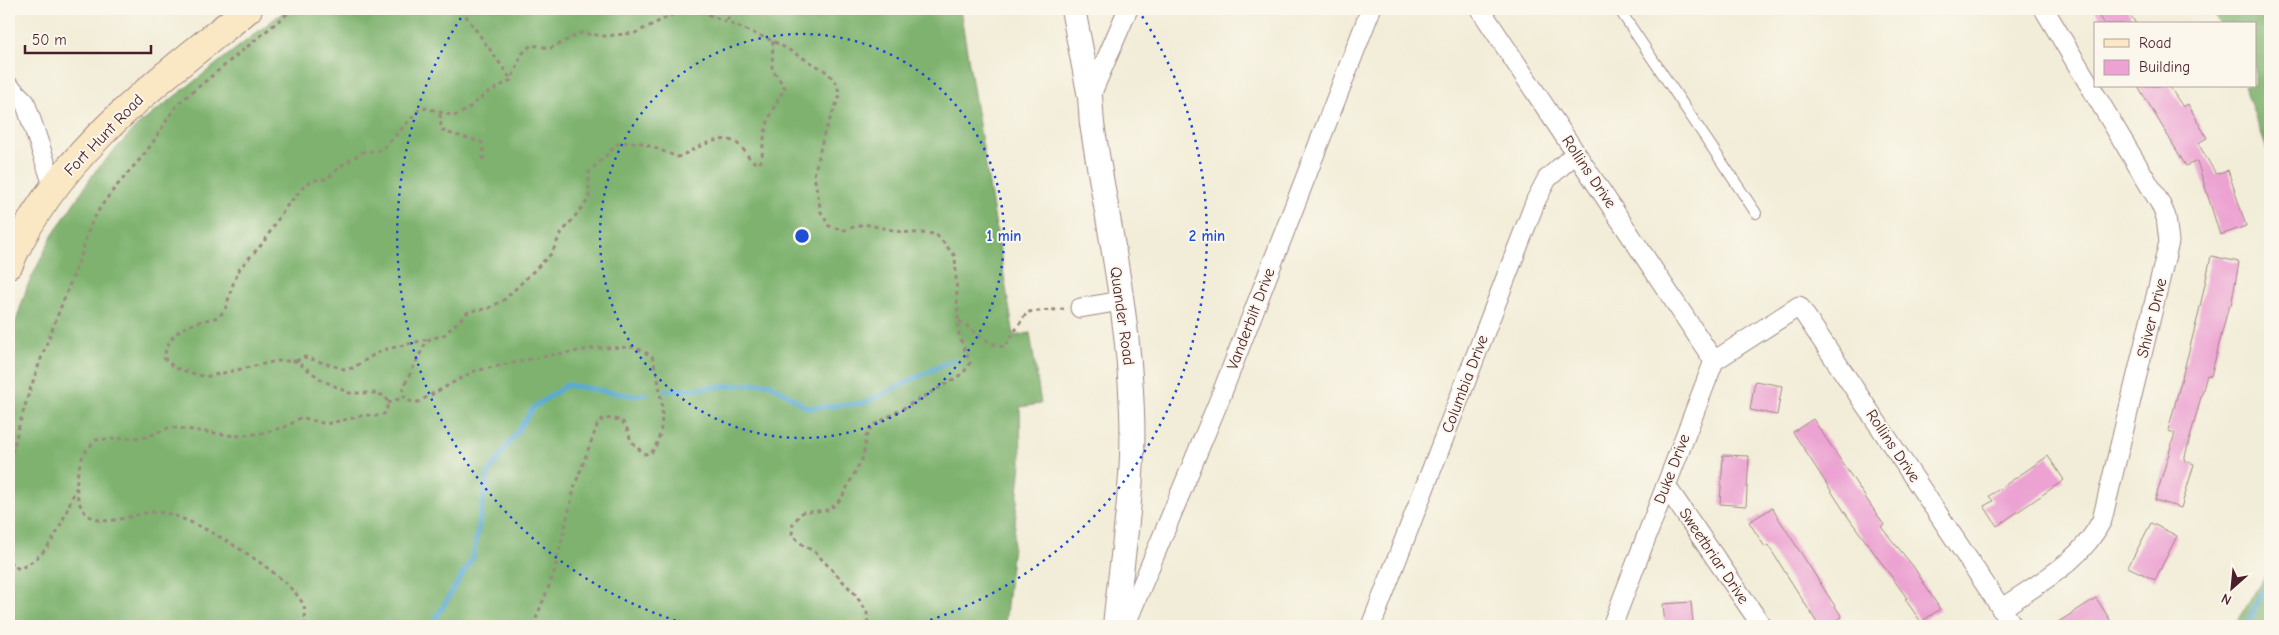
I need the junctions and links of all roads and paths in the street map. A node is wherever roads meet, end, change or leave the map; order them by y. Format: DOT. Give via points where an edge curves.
graph roads {
  1 [pos="248,9"];
  2 [pos="293,9"];
  3 [pos="461,9"];
  4 [pos="735,9"];
  5 [pos="1073,9"];
  6 [pos="1128,9"];
  7 [pos="1371,9"];
  8 [pos="1480,9"];
  9 [pos="1619,9"];
  10 [pos="2044,9"];
  11 [pos="727,20"];
  12 [pos="773,41"];
  13 [pos="511,80"];
  14 [pos="9,86"];
  15 [pos="1090,97"];
  16 [pos="440,114"];
  17 [pos="1576,153"];
  18 [pos="483,161"];
  19 [pos="54,188"];
  20 [pos="1756,213"];
  21 [pos="9,264"];
  22 [pos="1121,301"];
  23 [pos="1080,308"];
  24 [pos="958,321"];
  25 [pos="430,339"];
  26 [pos="296,361"];
  27 [pos="1714,361"];
  28 [pos="404,397"];
  29 [pos="388,403"];
  30 [pos="9,468"];
  31 [pos="1666,486"];
  32 [pos="76,488"];
  33 [pos="9,562"];
  34 [pos="2001,609"];
  35 [pos="305,626"];
  36 [pos="533,626"];
  37 [pos="868,626"];
  38 [pos="1115,626"];
  39 [pos="1125,626"];
  40 [pos="1371,626"];
  41 [pos="1612,626"];
  42 [pos="1762,626"];
  43 [pos="2013,626"];
  1 -- 19 [label="main road, Fort Hunt Road" via="125,109"];
  2 -- 30 [label="path" via="180,102 145,153 96,214 87,230 83,250 30,390"];
  3 -- 13 [label="path"];
  4 -- 11 [label="path"];
  5 -- 15 [label="street, Quander Road"];
  6 -- 15 [label="street"];
  7 -- 39 [label="street, Vanderbilt Drive" via="1218,403"];
  8 -- 17 [label="street, Rollins Drive"];
  9 -- 20 [label="lane"];
  10 -- 34 [label="street, Shiver Drive" via="2160,203 2166,217 2169,242 2102,520 2081,552"];
  11 -- 12 [label="path"];
  11 -- 13 [label="path" via="695,9 678,12 635,33 604,36 581,33 551,48 532,45 522,54"];
  12 -- 24 [label="path" via="824,70 835,80 840,95 824,134 814,174 822,212 830,226 844,230 864,224 902,232 936,234 954,256"];
  12 -- 25 [label="path" via="772,69 785,88 770,112 762,160 758,164 732,141 718,139 678,157 640,142 619,143 589,172 589,199 560,235 552,253 504,300 487,309 469,311 444,335"];
  13 -- 16 [label="path" via="486,93 465,111 454,116"];
  14 -- 19 [label="street" via="22,97 28,108"];
  15 -- 22 [label="street, Quander Road"];
  16 -- 18 [label="path" via="440,128 445,132 481,142"];
  16 -- 26 [label="path" via="426,108 419,110 382,150 363,152 340,166 327,179 306,184 285,208 263,244 240,268 219,317 194,322 178,331 166,345 164,358 175,368 205,377 277,361"];
  17 -- 27 [label="street, Rollins Drive"];
  17 -- 40 [label="street, Columbia Drive" via="1547,179 1536,200"];
  19 -- 21 [label="main road, Fort Hunt Road"];
  22 -- 23 [label="street"];
  22 -- 38 [label="street, Quander Road" via="1132,411 1132,455"];
  23 -- 24 [label="path" via="1027,312 1004,348 987,342 975,330"];
  24 -- 37 [label="path" via="959,336 970,363 964,372 871,427 863,457 841,499 829,510 803,512 793,523 792,535 815,552 856,594 867,612"];
  25 -- 26 [label="path" via="387,349 353,368 304,357"];
  25 -- 28 [label="path" via="404,386"];
  26 -- 29 [label="path" via="322,380 349,393 377,393"];
  27 -- 31 [label="street, Duke Drive"];
  27 -- 34 [label="street, Rollins Drive" via="1799,306"];
  28 -- 29 [label="path"];
  28 -- 36 [label="path" via="418,402 474,370 550,355 597,348 635,347 652,356 660,382 657,446 651,453 644,454 630,441 621,420 603,418 597,426 574,486 553,576"];
  29 -- 32 [label="path" via="386,412 379,416 365,415 326,424 302,417 288,426 263,433 236,436 170,427 147,437 96,440 84,455"];
  31 -- 41 [label="street, Duke Drive"];
  31 -- 42 [label="street, Sweetbriar Drive"];
  32 -- 33 [label="path" via="56,537 35,562 19,569"];
  32 -- 35 [label="path" via="81,508 90,517 104,521 158,512 202,526 286,584 304,607"];
  34 -- 43 [label="street, Rollins Drive"];
}
